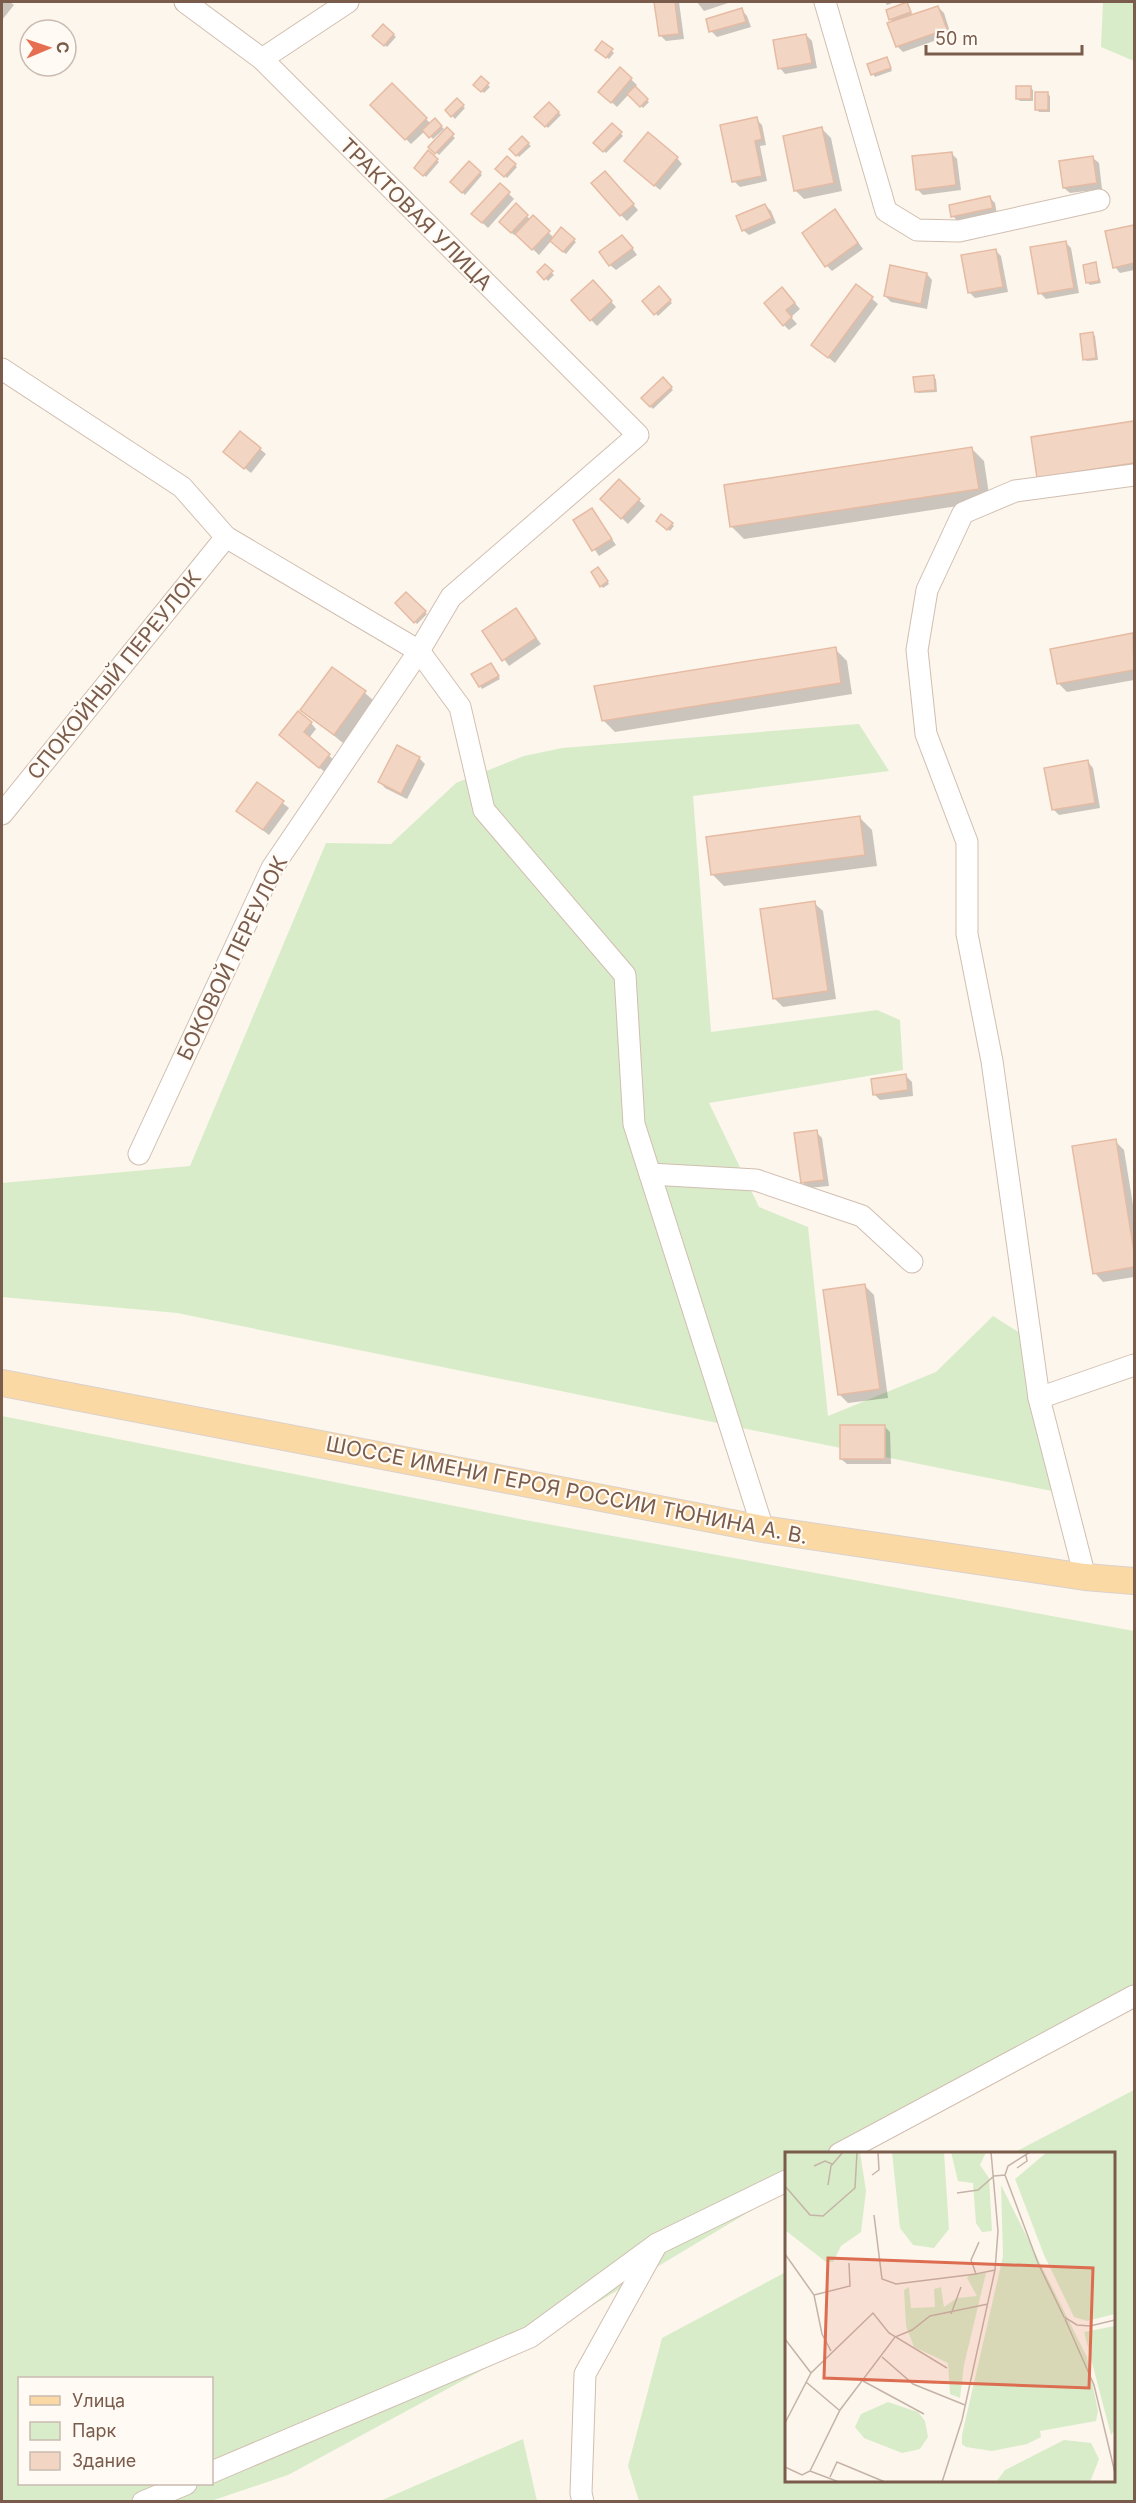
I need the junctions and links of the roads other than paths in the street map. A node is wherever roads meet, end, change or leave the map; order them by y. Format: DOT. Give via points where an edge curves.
graph roads {
  1 [pos="185,2"];
  2 [pos="348,2"];
  3 [pos="825,2"];
  4 [pos="262,59"];
  5 [pos="1099,200"];
  6 [pos="2,369"];
  7 [pos="638,435"];
  8 [pos="1134,475"];
  9 [pos="226,537"];
  10 [pos="419,651"];
  11 [pos="2,814"];
  12 [pos="139,1154"];
  13 [pos="650,1174"];
  14 [pos="912,1262"];
  15 [pos="1134,1365"];
  16 [pos="2,1383"];
  17 [pos="1039,1398"];
  18 [pos="763,1529"];
  19 [pos="1085,1577"];
  20 [pos="1134,1581"];
  21 [pos="1134,1996"];
  22 [pos="843,2152"];
  23 [pos="785,2181"];
  24 [pos="657,2244"];
  25 [pos="213,2472"];
  26 [pos="184,2485"];
  27 [pos="143,2502"];
  28 [pos="583,2502"];
  1 -- 4 [label="street, ТРАКТОВАЯ УЛИЦА"];
  2 -- 4 [label="street"];
  3 -- 5 [label="street" via="886,212 917,230 959,231"];
  4 -- 7 [label="street, ТРАКТОВАЯ УЛИЦА"];
  6 -- 9 [label="street" via="182,487"];
  7 -- 10 [label="street, БОКОВОЙ ПЕРЕУЛОК" via="451,597"];
  8 -- 17 [label="street" via="1015,491 963,513 927,590 917,650 926,734 967,842 967,934 992,1061"];
  9 -- 10 [label="street"];
  9 -- 11 [label="street, СПОКОЙНЫЙ ПЕРЕУЛОК"];
  10 -- 12 [label="street, БОКОВОЙ ПЕРЕУЛОК" via="272,867"];
  10 -- 13 [label="street" via="460,706 484,810 625,975 634,1124"];
  13 -- 14 [label="street" via="756,1180 862,1216"];
  13 -- 18 [label="street"];
  15 -- 17 [label="street"];
  16 -- 18 [label="main road, ШОССЕ ИМЕНИ ГЕРОЯ РОССИИ ТЮНИНА А. В."];
  17 -- 19 [label="street"];
  18 -- 19 [label="main road, ШОССЕ ИМЕНИ ГЕРОЯ РОССИИ ТЮНИНА А. В."];
  19 -- 20 [label="main road, ШОССЕ ИМЕНИ ГЕРОЯ РОССИИ ТЮНИНА А. В."];
  21 -- 22 [label="street"];
  23 -- 24 [label="street"];
  24 -- 25 [label="street" via="530,2337"];
  24 -- 28 [label="street" via="585,2373"];
  26 -- 27 [label="street"];
}
